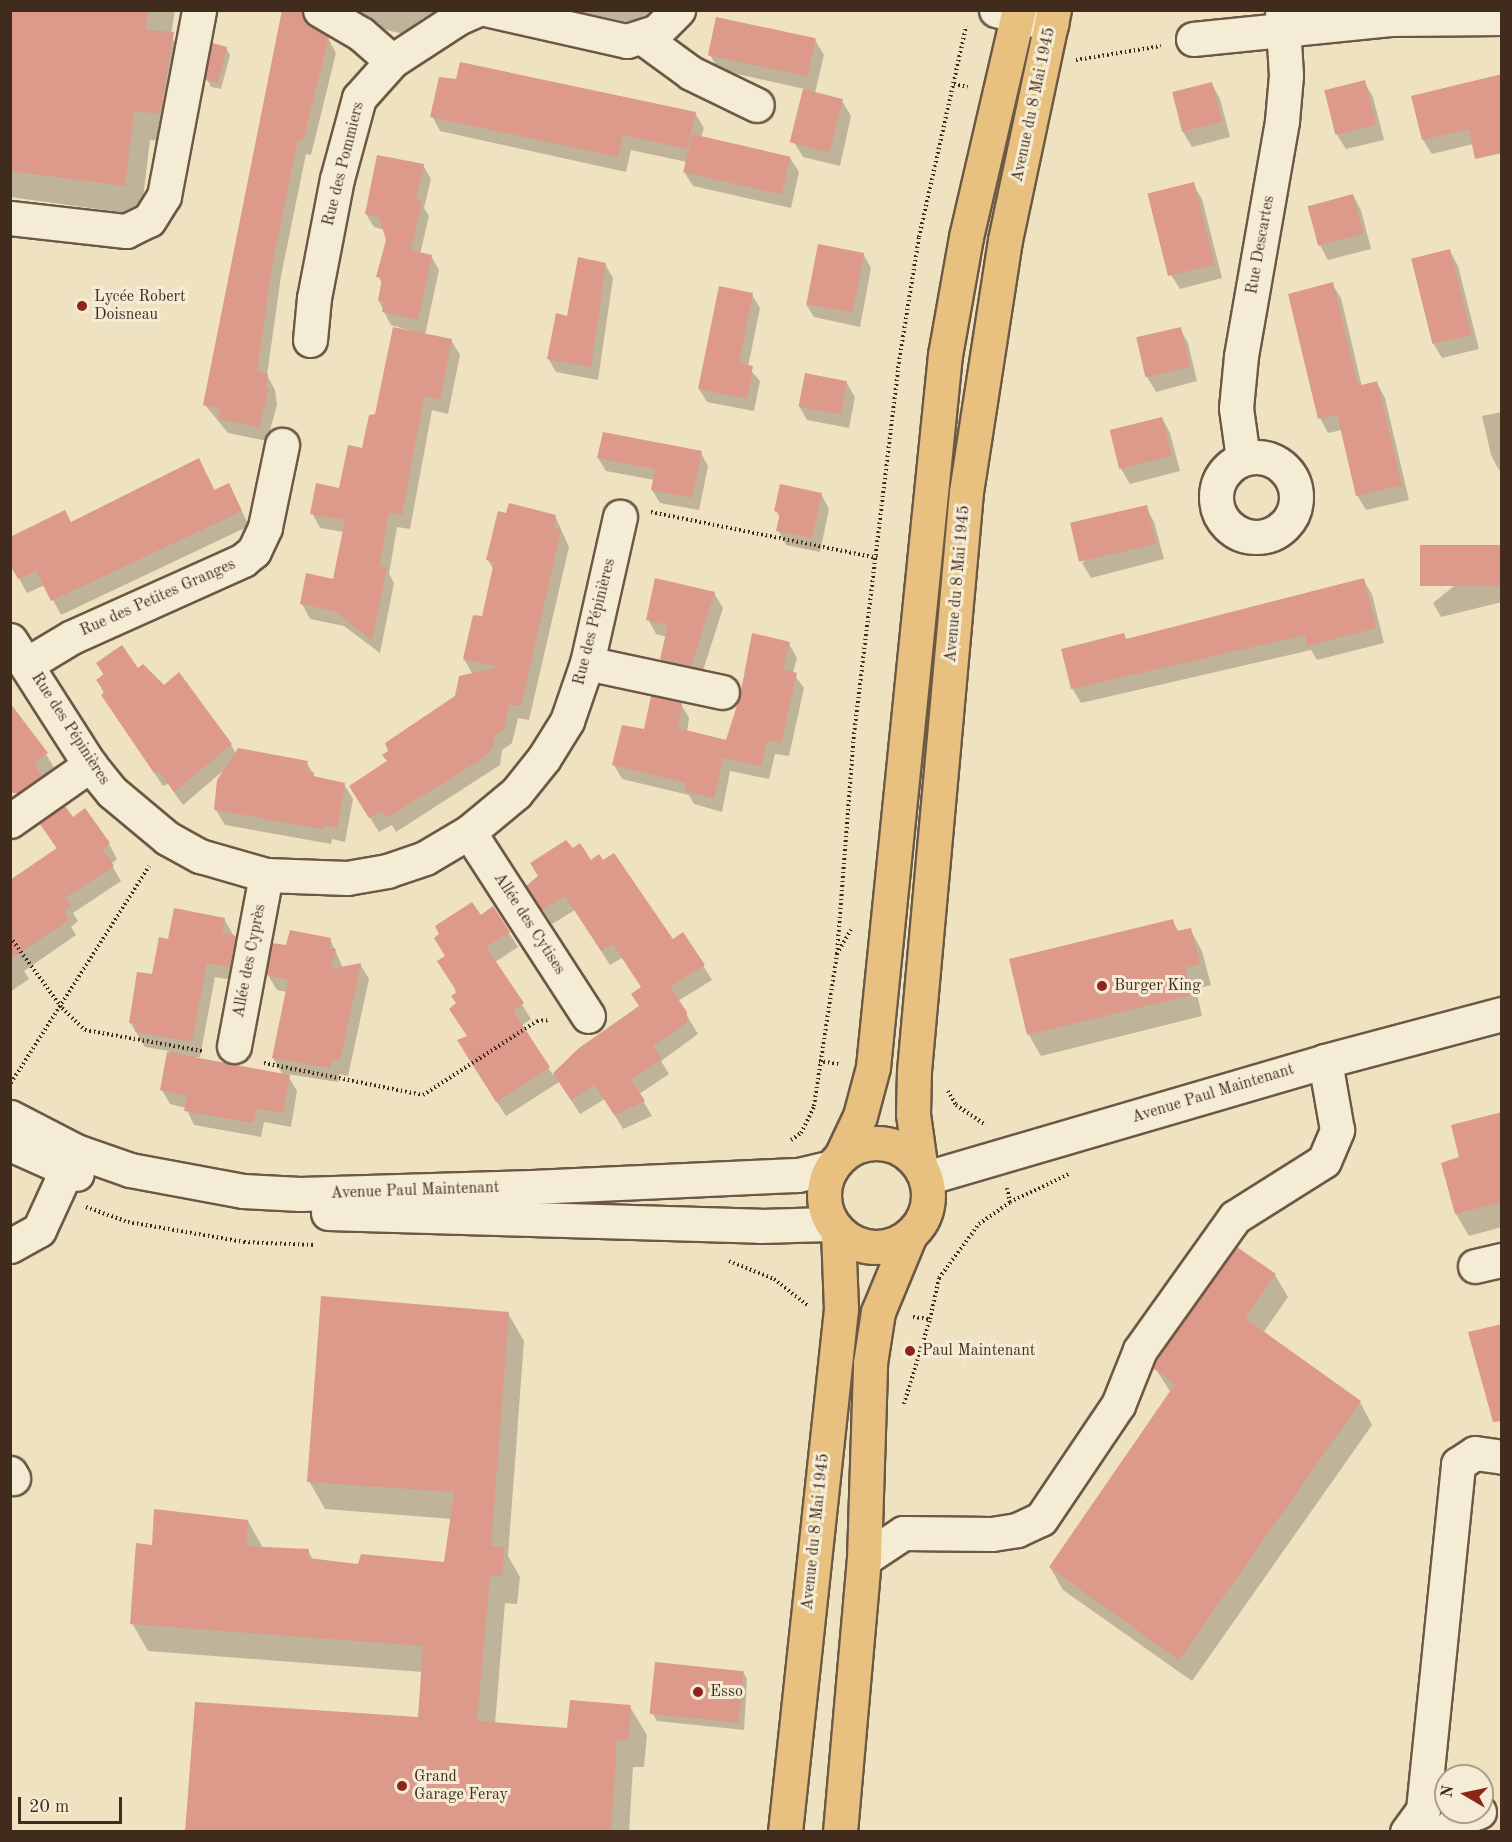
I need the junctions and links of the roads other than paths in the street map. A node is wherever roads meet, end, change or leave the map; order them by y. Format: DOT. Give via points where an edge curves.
graph roads {
  1 [pos="199,10"];
  2 [pos="320,10"];
  3 [pos="476,10"];
  4 [pos="489,10"];
  5 [pos="678,10"];
  6 [pos="1000,15"];
  7 [pos="1053,17"];
  8 [pos="1502,18"];
  9 [pos="1283,21"];
  10 [pos="643,38"];
  11 [pos="1193,39"];
  12 [pos="392,62"];
  13 [pos="757,105"];
  14 [pos="10,218"];
  15 [pos="310,340"];
  16 [pos="282,445"];
  17 [pos="1243,458"];
  18 [pos="620,517"];
  19 [pos="19,652"];
  20 [pos="587,663"];
  21 [pos="722,692"];
  22 [pos="90,765"];
  23 [pos="10,821"];
  24 [pos="469,832"];
  25 [pos="266,875"];
  26 [pos="1502,1014"];
  27 [pos="588,1016"];
  28 [pos="234,1046"];
  29 [pos="1325,1061"];
  30 [pos="10,1117"];
  31 [pos="10,1144"];
  32 [pos="837,1161"];
  33 [pos="66,1171"];
  34 [pos="923,1171"];
  35 [pos="835,1228"];
  36 [pos="909,1237"];
  37 [pos="10,1245"];
  38 [pos="1502,1457"];
  39 [pos="864,1559"];
  40 [pos="853,1686"];
  41 [pos="785,1832"];
  42 [pos="828,1832"];
  43 [pos="840,1832"];
  44 [pos="1407,1832"];
  1 -- 14 [label="street" via="164,196 149,220 126,231"];
  2 -- 12 [label="street" via="361,34"];
  3 -- 12 [label="street, Rue des Pommiers"];
  4 -- 10 [label="street" via="612,39"];
  5 -- 10 [label="street" via="668,24"];
  6 -- 7 [label="street"];
  6 -- 32 [label="main road, Avenue du 8 Mai 1945" via="945,356 873,1067 860,1116"];
  7 -- 34 [label="main road, Avenue du 8 Mai 1945" via="1005,240 966,492 914,1071 913,1114"];
  8 -- 9 [label="street"];
  9 -- 11 [label="street"];
  9 -- 17 [label="street, Rue Descartes" via="1281,132 1240,356 1236,408"];
  10 -- 13 [label="street" via="691,73"];
  12 -- 15 [label="street, Rue des Pommiers" via="369,83 354,116 314,298"];
  16 -- 19 [label="street, Rue des Petites Granges" via="264,527 254,551 243,560 72,637"];
  18 -- 20 [label="street, Rue des Pépinières"];
  19 -- 22 [label="street, Rue des Pépinières"];
  20 -- 21 [label="street"];
  20 -- 24 [label="street, Rue des Pépinières" via="567,721 544,758 516,794"];
  22 -- 23 [label="street"];
  22 -- 25 [label="street, Rue des Pépinières" via="112,792 167,838 200,856"];
  24 -- 25 [label="street, Rue des Pépinières" via="425,858 387,871 347,878"];
  24 -- 27 [label="street, Allée des Cytises"];
  25 -- 28 [label="street, Allée des Cyprès"];
  26 -- 29 [label="street, Avenue Paul Maintenant"];
  29 -- 34 [label="street, Avenue Paul Maintenant"];
  29 -- 39 [label="street" via="1337,1130 1324,1161 1235,1217 1140,1350 1118,1405 1041,1519 1017,1530 992,1534 903,1533"];
  30 -- 32 [label="street, Avenue Paul Maintenant" via="76,1151 130,1170 243,1191 300,1194 798,1175"];
  31 -- 33 [label="street, Avenue Paul Maintenant"];
  32 -- 34 [label="main road" via="867,1143 882,1143 909,1154"];
  32 -- 35 [label="main road, Avenue du 8 Mai 1945" via="824,1195"];
  33 -- 35 [label="street, Avenue Paul Maintenant" via="123,1189 238,1210"];
  33 -- 37 [label="street" via="39,1230"];
  34 -- 36 [label="main road, Avenue du 8 Mai 1945" via="927,1210"];
  35 -- 36 [label="main road" via="857,1244 880,1248"];
  35 -- 41 [label="main road, Avenue du 8 Mai 1945" via="841,1309"];
  36 -- 39 [label="main road, Avenue du 8 Mai 1945" via="878,1312 870,1363"];
  38 -- 44 [label="street" via="1475,1453 1458,1464 1423,1810"];
  39 -- 40 [label="main road, Avenue du 8 Mai 1945"];
  40 -- 42 [label="main road"];
  40 -- 43 [label="main road, Avenue du 8 Mai 1945"];
}
